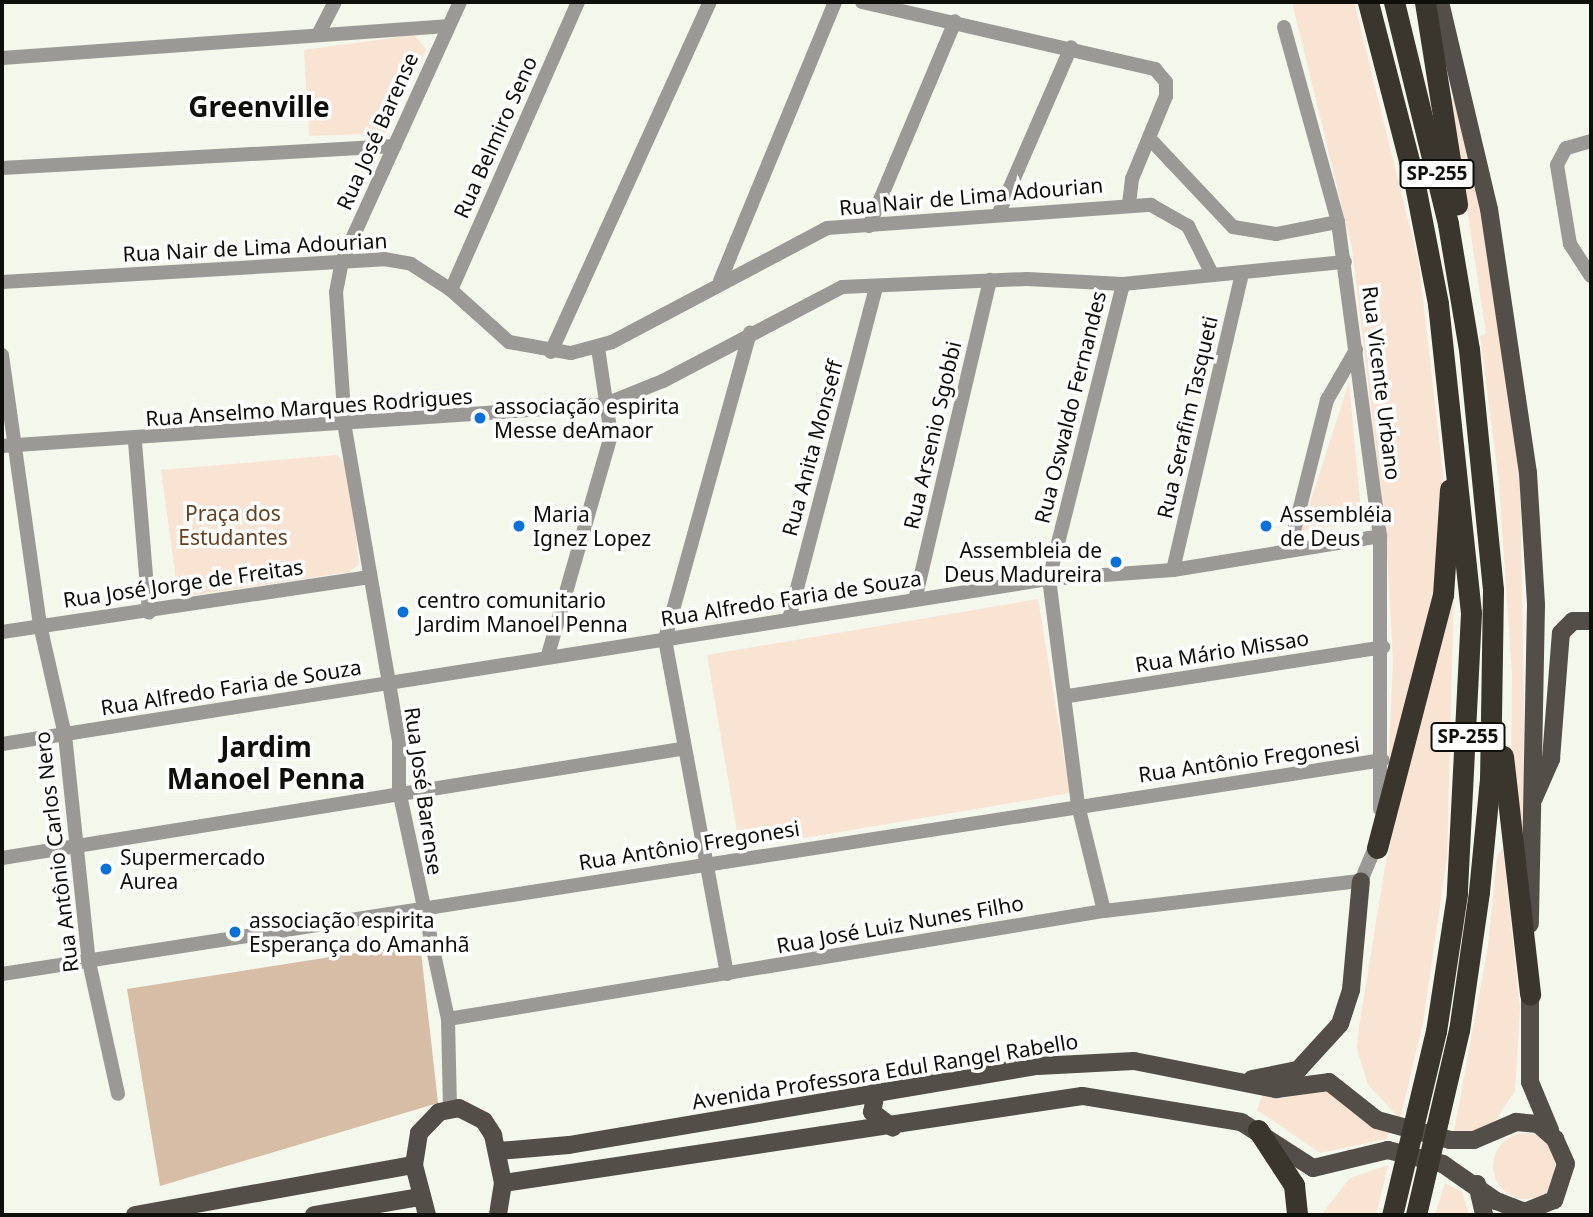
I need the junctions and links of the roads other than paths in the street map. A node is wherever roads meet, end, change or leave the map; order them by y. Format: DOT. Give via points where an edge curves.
graph roads {
  1 [pos="335,2"];
  2 [pos="460,2"];
  3 [pos="578,2"];
  4 [pos="710,2"];
  5 [pos="835,2"];
  6 [pos="862,2"];
  7 [pos="1368,2"];
  8 [pos="1394,2"];
  9 [pos="1425,2"];
  10 [pos="1440,2"];
  11 [pos="955,21"];
  12 [pos="447,26"];
  13 [pos="1284,27"];
  14 [pos="318,35"];
  15 [pos="1071,47"];
  16 [pos="2,58"];
  17 [pos="1150,139"];
  18 [pos="1591,141"];
  19 [pos="394,146"];
  20 [pos="2,167"];
  21 [pos="1129,204"];
  22 [pos="998,215"];
  23 [pos="1338,222"];
  24 [pos="869,226"];
  25 [pos="342,261"];
  26 [pos="1345,262"];
  27 [pos="1242,273"];
  28 [pos="1212,274"];
  29 [pos="1591,275"];
  30 [pos="990,280"];
  31 [pos="720,281"];
  32 [pos="2,282"];
  33 [pos="1123,285"];
  34 [pos="876,287"];
  35 [pos="450,290"];
  36 [pos="750,333"];
  37 [pos="598,348"];
  38 [pos="1356,349"];
  39 [pos="1469,349"];
  40 [pos="551,352"];
  41 [pos="2,355"];
  42 [pos="1447,365"];
  43 [pos="603,404"];
  44 [pos="345,427"];
  45 [pos="135,442"];
  46 [pos="9,446"];
  47 [pos="1380,536"];
  48 [pos="1289,551"];
  49 [pos="1172,570"];
  50 [pos="370,577"];
  51 [pos="1049,579"];
  52 [pos="1493,590"];
  53 [pos="915,600"];
  54 [pos="149,612"];
  55 [pos="789,620"];
  56 [pos="1591,621"];
  57 [pos="40,625"];
  58 [pos="2,632"];
  59 [pos="664,639"];
  60 [pos="1383,647"];
  61 [pos="548,655"];
  62 [pos="385,684"];
  63 [pos="1068,695"];
  64 [pos="65,735"];
  65 [pos="2,744"];
  66 [pos="681,749"];
  67 [pos="1383,761"];
  68 [pos="399,791"];
  69 [pos="1078,805"];
  70 [pos="1530,808"];
  71 [pos="74,847"];
  72 [pos="1377,848"];
  73 [pos="2,858"];
  74 [pos="710,863"];
  75 [pos="1361,881"];
  76 [pos="420,907"];
  77 [pos="1104,911"];
  78 [pos="89,962"];
  79 [pos="2,974"];
  80 [pos="727,974"];
  81 [pos="1530,994"];
  82 [pos="448,1018"];
  83 [pos="1231,1081"];
  84 [pos="876,1092"];
  85 [pos="118,1094"];
  86 [pos="450,1108"];
  87 [pos="893,1128"];
  88 [pos="1258,1130"];
  89 [pos="1555,1139"];
  90 [pos="498,1151"];
  91 [pos="414,1165"];
  92 [pos="503,1184"];
  93 [pos="1477,1184"];
  94 [pos="420,1197"];
  95 [pos="1417,1210"];
  96 [pos="1521,1214"];
  97 [pos="135,1215"];
  98 [pos="314,1215"];
  99 [pos="427,1215"];
  100 [pos="498,1215"];
  101 [pos="1297,1215"];
  102 [pos="1392,1215"];
  103 [pos="1484,1215"];
  1 -- 14 [label="street"];
  2 -- 12 [label="street, Rua José Barense"];
  3 -- 35 [label="street, Rua Belmiro Seno"];
  4 -- 40 [label="street"];
  5 -- 31 [label="street"];
  6 -- 11 [label="street"];
  7 -- 42 [label="highway, SP-255" via="1415,180"];
  8 -- 39 [label="highway, SP-255" via="1443,200"];
  9 -- 39 [label="highway" via="1466,267"];
  10 -- 70 [label="main road" via="1479,156 1522,418 1536,605"];
  11 -- 15 [label="street"];
  11 -- 24 [label="street"];
  12 -- 14 [label="street"];
  12 -- 19 [label="street, Rua José Barense"];
  13 -- 23 [label="street, Rua Vicente Urbano"];
  14 -- 16 [label="street"];
  15 -- 17 [label="street" via="1155,69 1166,82"];
  15 -- 22 [label="street"];
  17 -- 21 [label="street" via="1132,179"];
  17 -- 23 [label="street" via="1233,227 1276,234"];
  18 -- 29 [label="street" via="1566,148 1557,165 1570,244"];
  19 -- 20 [label="street"];
  19 -- 25 [label="street, Rua José Barense"];
  21 -- 22 [label="street, Rua Nair de Lima Adourian"];
  21 -- 28 [label="street, Rua Nair de Lima Adourian" via="1172,212 1203,250"];
  22 -- 24 [label="street, Rua Nair de Lima Adourian"];
  23 -- 26 [label="street, Rua Vicente Urbano"];
  24 -- 31 [label="street, Rua Nair de Lima Adourian" via="827,228"];
  25 -- 32 [label="street, Rua Nair de Lima Adourian"];
  25 -- 35 [label="street, Rua Nair de Lima Adourian" via="411,264"];
  25 -- 44 [label="street, Rua José Barense" via="337,292"];
  26 -- 27 [label="street, Rua Anselmo Marques Rodrigues"];
  26 -- 38 [label="street, Rua Vicente Urbano"];
  27 -- 28 [label="street, Rua Anselmo Marques Rodrigues"];
  27 -- 49 [label="street, Rua Serafim Tasqueti"];
  28 -- 33 [label="street, Rua Anselmo Marques Rodrigues"];
  30 -- 33 [label="street, Rua Anselmo Marques Rodrigues"];
  30 -- 34 [label="street, Rua Anselmo Marques Rodrigues"];
  30 -- 53 [label="street, Rua Arsenio Sgobbi"];
  31 -- 37 [label="street, Rua Nair de Lima Adourian"];
  33 -- 51 [label="street, Rua Oswaldo Fernandes"];
  34 -- 36 [label="street, Rua Anselmo Marques Rodrigues" via="842,288"];
  34 -- 55 [label="street, Rua Anita Monseff"];
  35 -- 40 [label="street, Rua Nair de Lima Adourian" via="509,342"];
  36 -- 43 [label="street, Rua Anselmo Marques Rodrigues" via="663,381"];
  36 -- 59 [label="street"];
  37 -- 40 [label="street, Rua Nair de Lima Adourian"];
  37 -- 43 [label="street"];
  38 -- 47 [label="street, Rua Vicente Urbano"];
  38 -- 48 [label="street" via="1327,400"];
  39 -- 52 [label="highway, SP-255"];
  41 -- 46 [label="street, Rua Antônio Carlos Nero"];
  42 -- 72 [label="highway" via="1448,567"];
  42 -- 102 [label="highway, SP-255" via="1466,531 1469,710 1457,894 1420,1107"];
  43 -- 44 [label="street, Rua Anselmo Marques Rodrigues"];
  43 -- 61 [label="street" via="611,435"];
  44 -- 45 [label="street, Rua Anselmo Marques Rodrigues"];
  44 -- 50 [label="street, Rua José Barense"];
  45 -- 46 [label="street, Rua Anselmo Marques Rodrigues"];
  45 -- 54 [label="street"];
  46 -- 57 [label="street, Rua Antônio Carlos Nero"];
  47 -- 48 [label="street, Rua Alfredo Faria de Souza"];
  47 -- 60 [label="street, Rua Vicente Urbano"];
  48 -- 49 [label="street, Rua Alfredo Faria de Souza"];
  49 -- 51 [label="street, Rua Alfredo Faria de Souza"];
  50 -- 54 [label="street, Rua José Jorge de Freitas"];
  50 -- 62 [label="street, Rua José Barense"];
  51 -- 53 [label="street, Rua Alfredo Faria de Souza"];
  51 -- 63 [label="street, Rua Oswaldo Fernandes"];
  52 -- 81 [label="highway" via="1505,807"];
  52 -- 95 [label="highway, SP-255" via="1485,831 1471,959 1441,1117"];
  53 -- 55 [label="street, Rua Alfredo Faria de Souza"];
  54 -- 57 [label="street, Rua José Jorge de Freitas"];
  55 -- 59 [label="street, Rua Alfredo Faria de Souza"];
  56 -- 70 [label="main road" via="1573,621 1561,633 1551,759"];
  57 -- 58 [label="street, Rua José Jorge de Freitas"];
  57 -- 64 [label="street, Rua Antônio Carlos Nero"];
  59 -- 61 [label="street, Rua Alfredo Faria de Souza"];
  59 -- 66 [label="street"];
  60 -- 63 [label="street, Rua Mário Missao"];
  60 -- 67 [label="street, Rua Vicente Urbano"];
  61 -- 62 [label="street, Rua Alfredo Faria de Souza"];
  62 -- 64 [label="street, Rua Alfredo Faria de Souza"];
  62 -- 68 [label="street, Rua José Barense" via="399,741"];
  63 -- 69 [label="street, Rua Oswaldo Fernandes"];
  64 -- 65 [label="street, Rua Alfredo Faria de Souza"];
  64 -- 71 [label="street, Rua Antônio Carlos Nero"];
  66 -- 68 [label="street"];
  66 -- 74 [label="street"];
  67 -- 69 [label="street, Rua Antônio Fregonesi"];
  67 -- 72 [label="street, Rua Vicente Urbano"];
  68 -- 71 [label="street"];
  68 -- 76 [label="street, Rua José Barense"];
  69 -- 74 [label="street, Rua Antônio Fregonesi"];
  69 -- 77 [label="street, Rua Oswaldo Fernandes"];
  70 -- 81 [label="main road"];
  71 -- 73 [label="street"];
  71 -- 78 [label="street, Rua Antônio Carlos Nero"];
  72 -- 75 [label="street"];
  74 -- 76 [label="street, Rua Antônio Fregonesi"];
  74 -- 80 [label="street"];
  75 -- 77 [label="street, Rua José Luiz Nunes Filho"];
  75 -- 83 [label="main road" via="1351,990 1330,1040 1298,1070"];
  76 -- 78 [label="street, Rua Antônio Fregonesi"];
  76 -- 82 [label="street, Rua José Barense"];
  77 -- 80 [label="street, Rua José Luiz Nunes Filho"];
  78 -- 79 [label="street, Rua Antônio Fregonesi"];
  78 -- 85 [label="street, Rua Antônio Carlos Nero"];
  80 -- 82 [label="street, Rua José Luiz Nunes Filho"];
  81 -- 89 [label="main road" via="1530,1082"];
  82 -- 86 [label="street, Rua José Barense"];
  83 -- 84 [label="main road, Avenida Professora Edul Rangel Rabello" via="1134,1061 1082,1061"];
  83 -- 89 [label="main road, Avenida Professora Edul Rangel Rabello" via="1276,1089 1329,1082 1377,1120 1450,1140 1474,1140 1527,1122"];
  84 -- 87 [label="main road" via="872,1112"];
  84 -- 90 [label="main road, Avenida Professora Edul Rangel Rabello" via="569,1145"];
  86 -- 90 [label="main road" via="484,1121"];
  86 -- 91 [label="main road" via="419,1133"];
  87 -- 88 [label="main road" via="1082,1096 1126,1098"];
  87 -- 92 [label="main road"];
  88 -- 93 [label="main road" via="1312,1168 1388,1150 1452,1167"];
  88 -- 101 [label="highway" via="1294,1185"];
  89 -- 96 [label="main road" via="1566,1164 1562,1188 1545,1207"];
  90 -- 92 [label="main road"];
  91 -- 94 [label="main road"];
  91 -- 97 [label="main road"];
  92 -- 100 [label="main road"];
  93 -- 96 [label="main road"];
  93 -- 103 [label="main road"];
  94 -- 98 [label="main road"];
  94 -- 99 [label="main road"];
}
